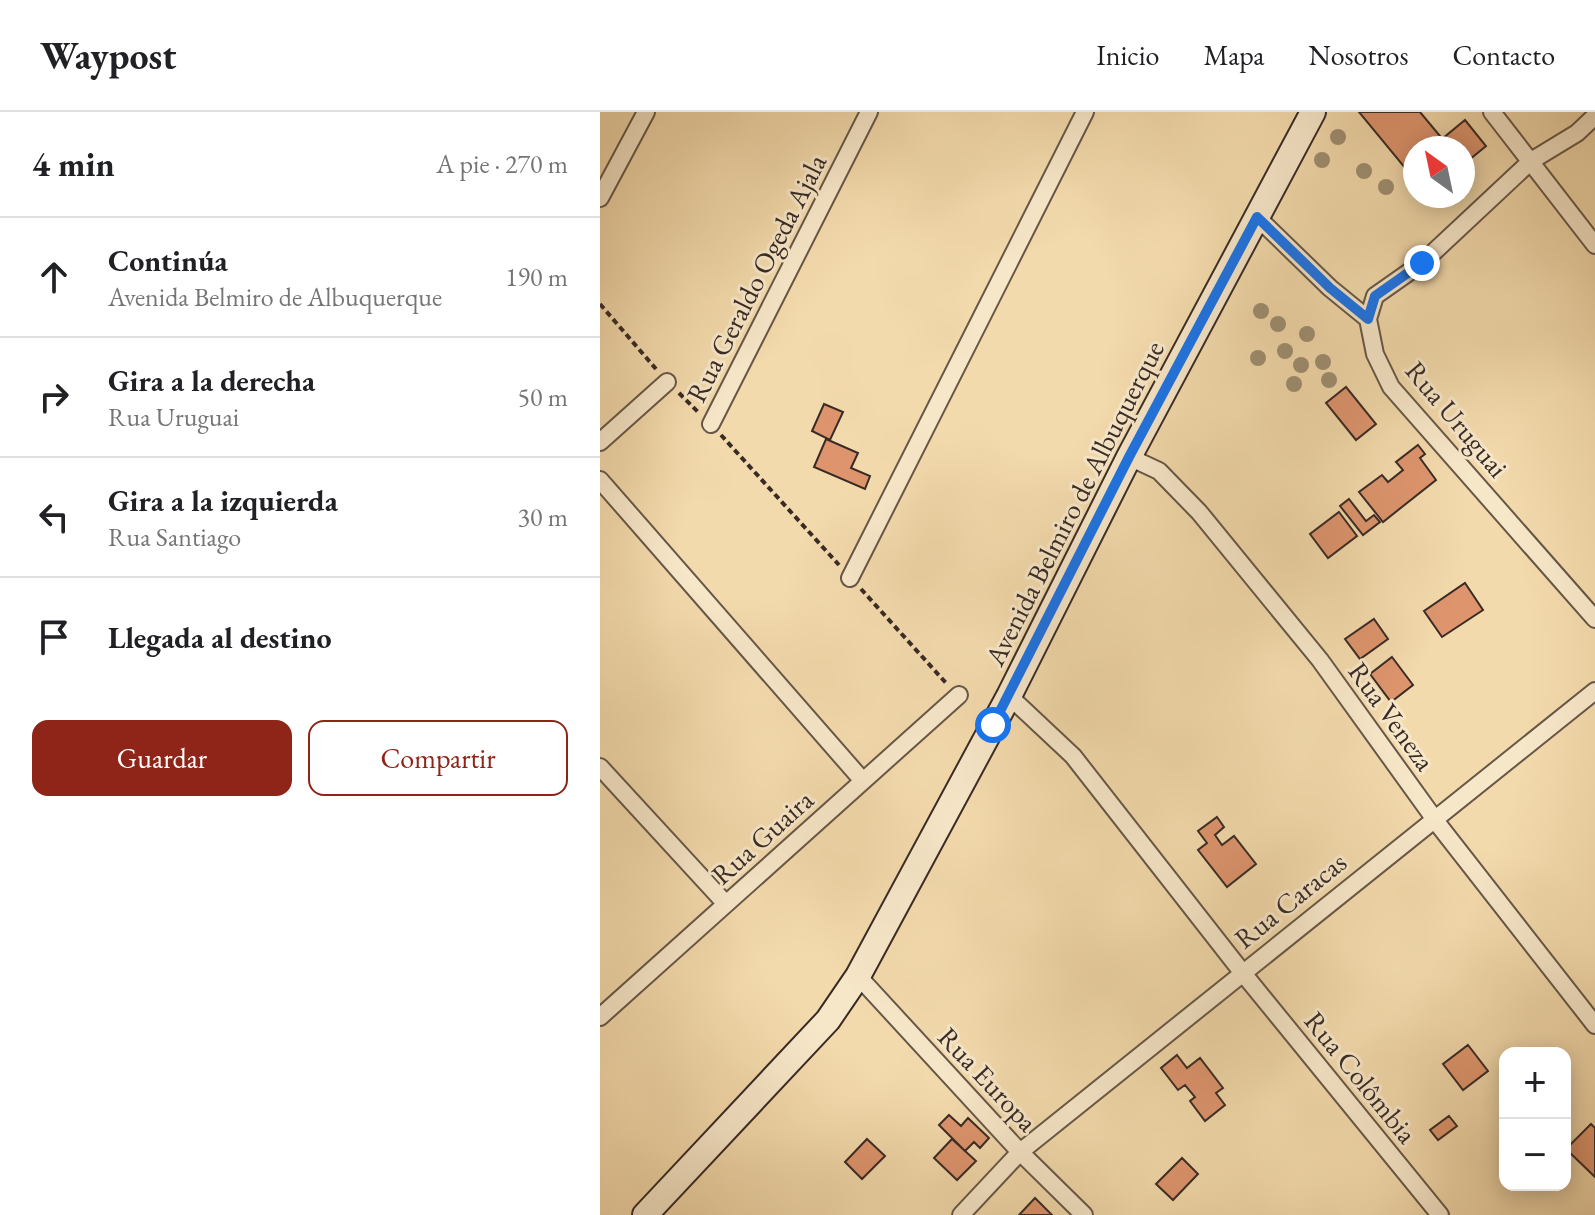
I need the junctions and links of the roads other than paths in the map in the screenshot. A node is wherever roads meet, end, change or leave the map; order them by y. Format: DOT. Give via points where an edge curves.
graph roads {
  1 [pos="646,112"];
  2 [pos="869,112"];
  3 [pos="1085,112"];
  4 [pos="1313,112"];
  5 [pos="1492,112"];
  6 [pos="1595,116"];
  7 [pos="1531,161"];
  8 [pos="600,198"];
  9 [pos="1257,217"];
  10 [pos="1595,245"];
  11 [pos="1368,319"];
  12 [pos="667,382"];
  13 [pos="711,424"];
  14 [pos="600,442"];
  15 [pos="1129,457"];
  16 [pos="600,480"];
  17 [pos="850,578"];
  18 [pos="1595,619"];
  19 [pos="1595,691"];
  20 [pos="959,695"];
  21 [pos="1009,696"];
  22 [pos="600,767"];
  23 [pos="863,781"];
  24 [pos="1434,819"];
  25 [pos="726,904"];
  26 [pos="1242,972"];
  27 [pos="858,976"];
  28 [pos="600,1017"];
  29 [pos="1595,1025"];
  30 [pos="1020,1152"];
  31 [pos="645,1215"];
  32 [pos="961,1215"];
  33 [pos="1084,1215"];
  34 [pos="1440,1215"];
  1 -- 8 [label="street"];
  2 -- 13 [label="street, Rua Geraldo Ogeda Ajala"];
  3 -- 17 [label="street"];
  4 -- 9 [label="main road, Avenida Belmiro de Albuquerque"];
  5 -- 7 [label="street"];
  6 -- 7 [label="street"];
  7 -- 10 [label="street"];
  7 -- 11 [label="street" via="1422,263 1375,296"];
  9 -- 11 [label="street"];
  9 -- 15 [label="main road, Avenida Belmiro de Albuquerque"];
  11 -- 18 [label="street, Rua Uruguai" via="1375,354 1391,387"];
  12 -- 14 [label="street"];
  15 -- 21 [label="main road, Avenida Belmiro de Albuquerque"];
  15 -- 24 [label="street, Rua Veneza" via="1159,471 1199,512 1320,660"];
  16 -- 23 [label="street"];
  19 -- 24 [label="street, Rua Caracas"];
  20 -- 23 [label="street, Rua Guaira"];
  21 -- 26 [label="street, Rua Colômbia" via="1073,756"];
  21 -- 27 [label="main road, Avenida Belmiro de Albuquerque"];
  22 -- 25 [label="street"];
  23 -- 25 [label="street, Rua Guaira"];
  24 -- 26 [label="street, Rua Caracas"];
  24 -- 29 [label="street, Rua Veneza"];
  25 -- 28 [label="street, Rua Guaira"];
  26 -- 30 [label="street, Rua Caracas"];
  26 -- 34 [label="street, Rua Colômbia"];
  27 -- 30 [label="street, Rua Europa"];
  27 -- 31 [label="main road, Avenida Belmiro de Albuquerque" via="828,1020"];
  30 -- 32 [label="street, Rua Caracas"];
  30 -- 33 [label="street, Rua Europa"];
}
